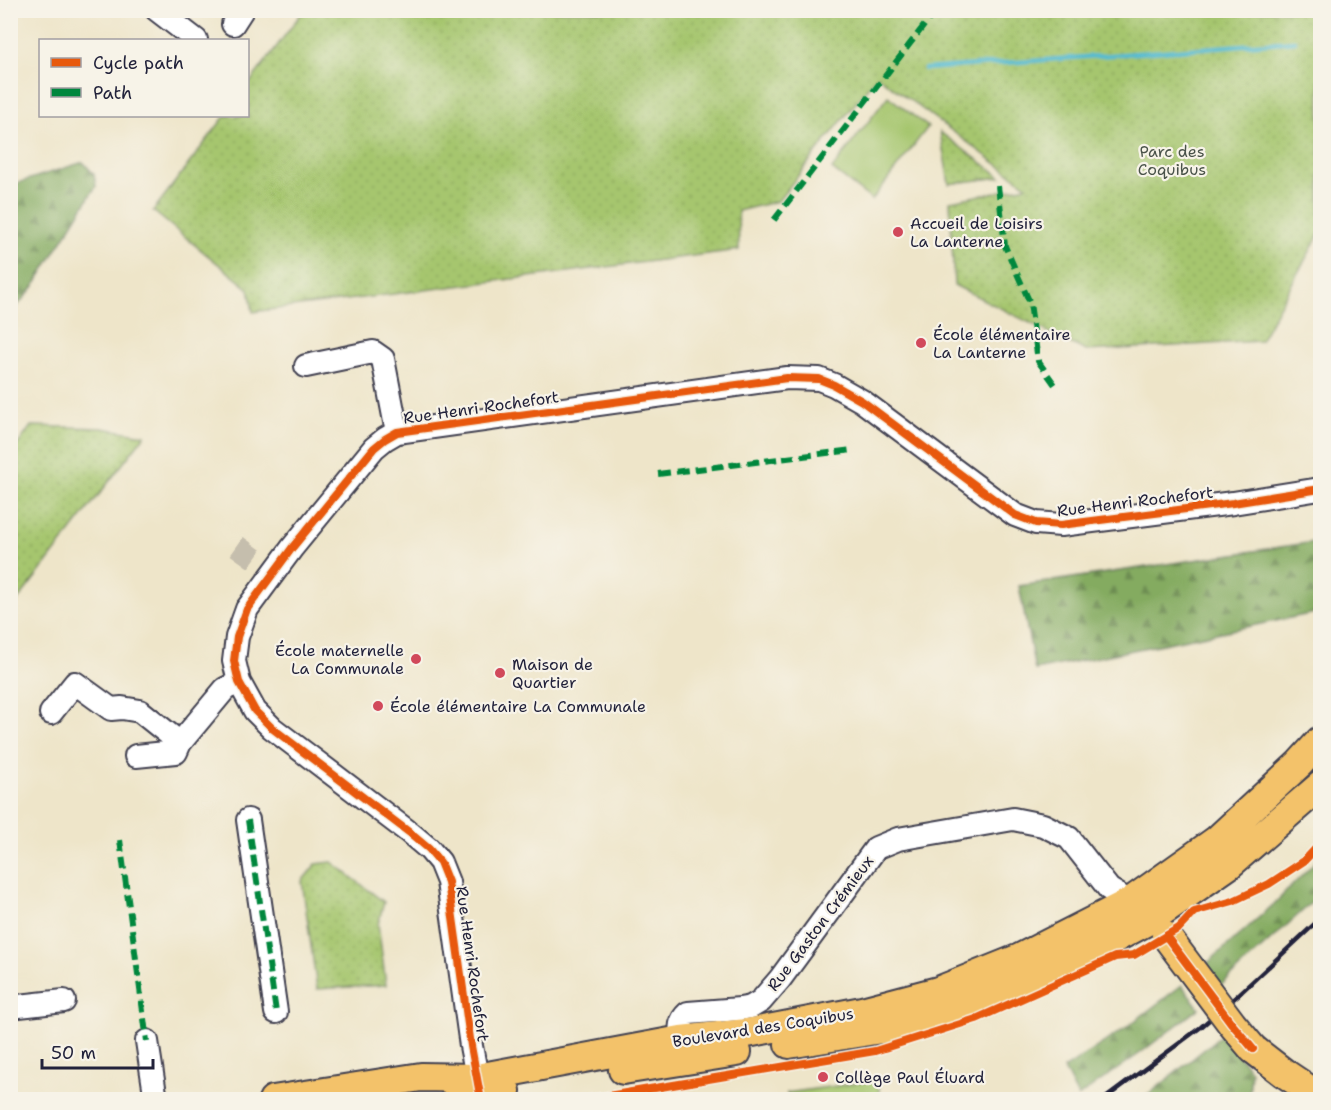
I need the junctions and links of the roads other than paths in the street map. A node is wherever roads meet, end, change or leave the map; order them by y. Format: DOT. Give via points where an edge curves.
graph roads {
  1 [pos="157,10"];
  2 [pos="195,39"];
  3 [pos="306,366"];
  4 [pos="397,432"];
  5 [pos="1320,489"];
  6 [pos="239,682"];
  7 [pos="51,713"];
  8 [pos="1320,741"];
  9 [pos="180,743"];
  10 [pos="136,756"];
  11 [pos="1320,786"];
  12 [pos="249,820"];
  13 [pos="1149,919"];
  14 [pos="64,1001"];
  15 [pos="10,1007"];
  16 [pos="276,1012"];
  17 [pos="681,1040"];
  18 [pos="147,1041"];
  19 [pos="1253,1049"];
  20 [pos="474,1093"];
  21 [pos="1320,1097"];
  22 [pos="156,1100"];
  23 [pos="273,1100"];
  24 [pos="1296,1100"];
  1 -- 2 [label="street"];
  3 -- 4 [label="street" via="373,351 383,359"];
  4 -- 5 [label="street, Rue Henri Rochefort" via="787,378 819,379 862,401 1015,515 1036,523 1061,525"];
  4 -- 6 [label="street, Rue Henri Rochefort" via="374,448 267,569 237,637 234,661"];
  6 -- 9 [label="street" via="225,688"];
  6 -- 20 [label="street, Rue Henri Rochefort" via="255,711 272,728 410,833 440,862 451,900"];
  7 -- 9 [label="street" via="75,683 111,709 140,711"];
  8 -- 13 [label="main road, Boulevard des Coquibus" via="1217,840"];
  9 -- 10 [label="street" via="176,752"];
  11 -- 13 [label="main road, Boulevard des Coquibus" via="1230,864"];
  12 -- 16 [label="street"];
  13 -- 17 [label="main road, Boulevard des Coquibus" via="1020,958 938,991 862,1011 747,1033"];
  13 -- 17 [label="street, Rue Gaston Crémieux" via="1109,889 1069,838 1043,825 1013,819 898,838 876,848 761,1001 740,1009 688,1013 680,1026"];
  13 -- 19 [label="main road, bridge"];
  13 -- 20 [label="main road, Boulevard des Coquibus" via="1031,979 881,1029"];
  14 -- 15 [label="street"];
  17 -- 20 [label="main road, Boulevard des Coquibus"];
  18 -- 22 [label="street"];
  19 -- 21 [label="main road"];
  19 -- 24 [label="main road" via="1281,1088"];
  20 -- 23 [label="main road, Boulevard des Coquibus" via="421,1077"];
}
